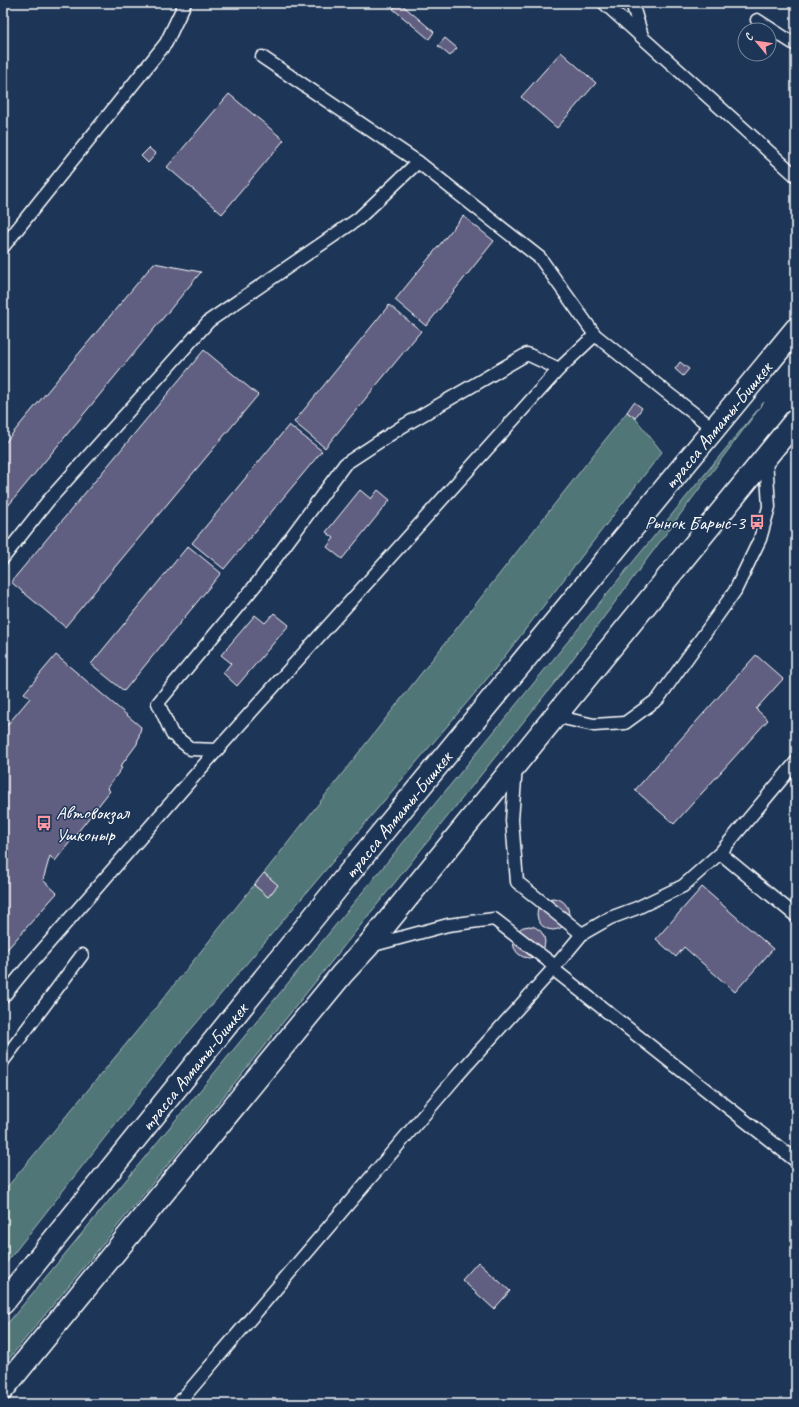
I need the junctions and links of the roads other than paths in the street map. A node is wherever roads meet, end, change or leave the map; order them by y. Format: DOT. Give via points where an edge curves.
graph roads {
  1 [pos="185,3"];
  2 [pos="604,3"];
  3 [pos="632,3"];
  4 [pos="757,20"];
  5 [pos="642,38"];
  6 [pos="796,45"];
  7 [pos="262,57"];
  8 [pos="418,162"];
  9 [pos="796,176"];
  10 [pos="3,247"];
  11 [pos="796,329"];
  12 [pos="595,335"];
  13 [pos="559,369"];
  14 [pos="796,420"];
  15 [pos="714,429"];
  16 [pos="766,457"];
  17 [pos="3,558"];
  18 [pos="554,716"];
  19 [pos="217,750"];
  20 [pos="517,761"];
  21 [pos="796,762"];
  22 [pos="720,853"];
  23 [pos="796,916"];
  24 [pos="582,934"];
  25 [pos="367,947"];
  26 [pos="82,955"];
  27 [pos="554,968"];
  28 [pos="3,997"];
  29 [pos="3,1062"];
  30 [pos="796,1161"];
  31 [pos="3,1303"];
  32 [pos="3,1389"];
  33 [pos="178,1404"];
  1 -- 10 [label="lane" via="166,43"];
  2 -- 5 [label="lane"];
  3 -- 5 [label="lane"];
  4 -- 6 [label="lane"];
  5 -- 9 [label="lane"];
  7 -- 8 [label="lane"];
  8 -- 12 [label="lane" via="540,258"];
  8 -- 17 [label="lane" via="358,219 209,320 48,501"];
  11 -- 15 [label="highway, трасса Алматы-Бишкек"];
  12 -- 13 [label="lane"];
  12 -- 15 [label="lane"];
  13 -- 19 [label="lane"];
  13 -- 19 [label="lane" via="527,354 403,426 345,464 258,582 158,704 172,734 191,749"];
  14 -- 16 [label="highway"];
  15 -- 31 [label="highway, трасса Алматы-Бишкек" via="358,862"];
  16 -- 18 [label="highway"];
  16 -- 18 [label="lane" via="769,507 760,539 735,590 658,699 625,723 594,725"];
  18 -- 20 [label="highway"];
  19 -- 28 [label="lane"];
  20 -- 24 [label="lane" via="512,820 518,882"];
  20 -- 25 [label="highway"];
  21 -- 22 [label="lane"];
  22 -- 23 [label="lane"];
  22 -- 24 [label="lane" via="683,886 638,908 610,918"];
  24 -- 27 [label="lane"];
  25 -- 27 [label="lane" via="448,925 494,919"];
  25 -- 32 [label="highway" via="342,974"];
  26 -- 29 [label="lane"];
  27 -- 30 [label="lane"];
  27 -- 33 [label="lane" via="452,1082"];
}
